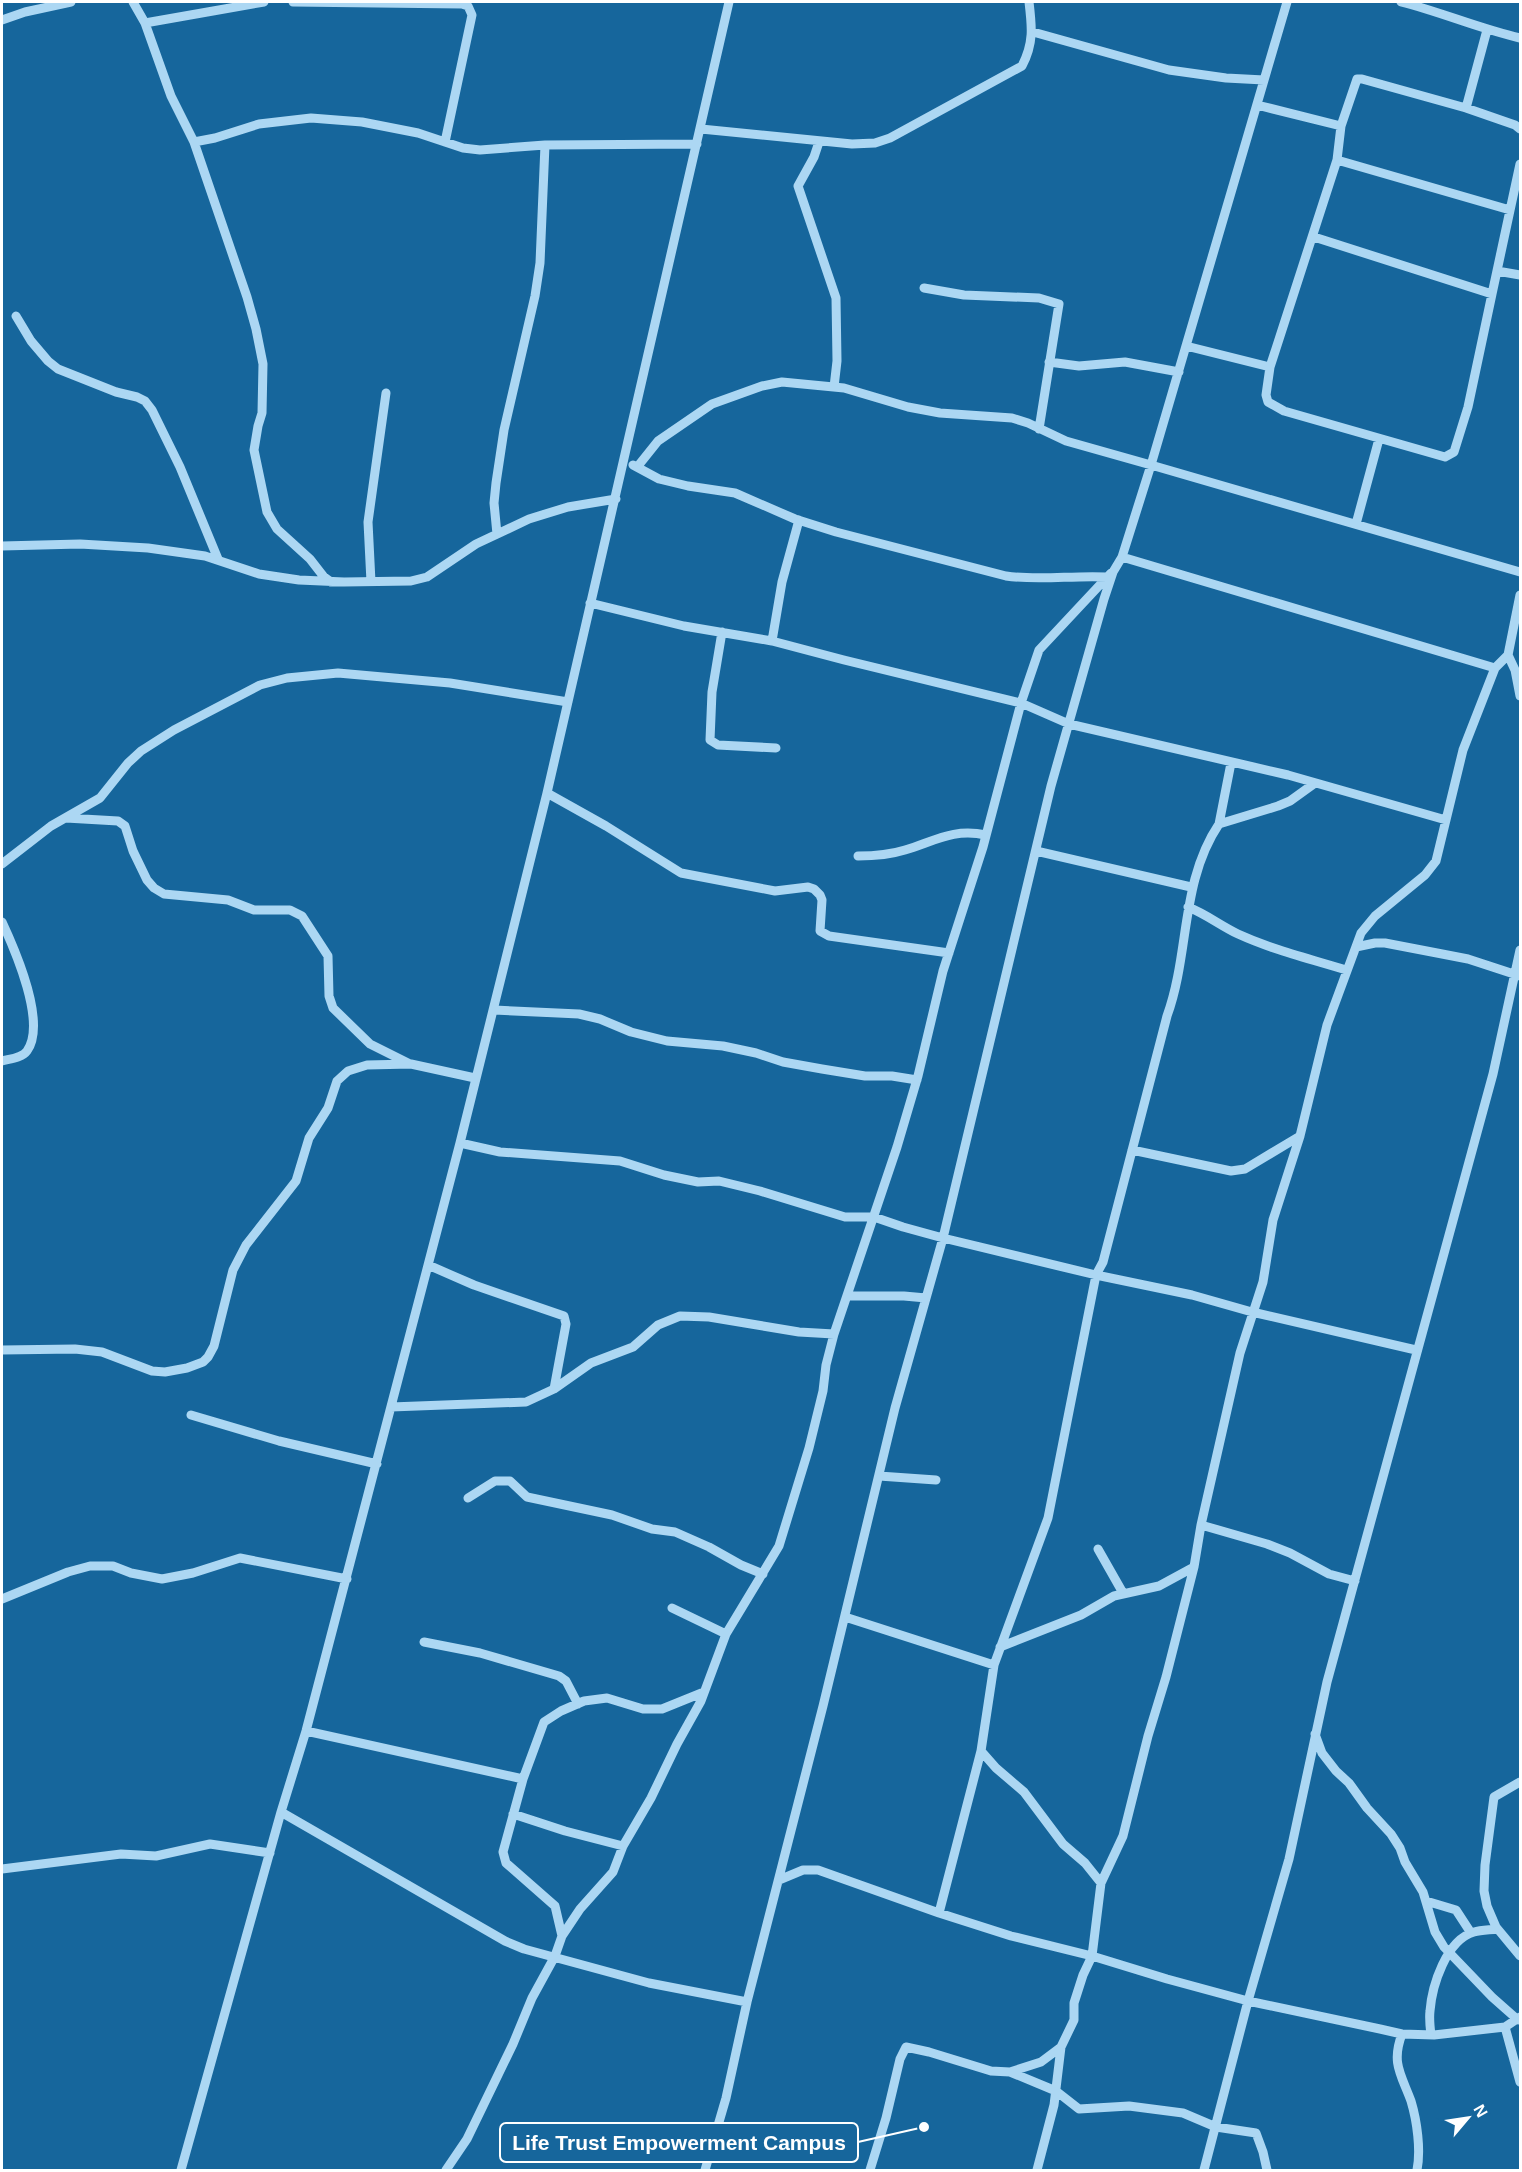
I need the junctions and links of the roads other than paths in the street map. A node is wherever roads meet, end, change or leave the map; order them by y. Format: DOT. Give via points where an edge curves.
graph roads {
  1 [pos="71,2"];
  2 [pos="133,2"];
  3 [pos="263,2"];
  4 [pos="293,2"];
  5 [pos="729,2"];
  6 [pos="1029,2"];
  7 [pos="1287,2"];
  8 [pos="1401,2"];
  9 [pos="1444,2"];
  10 [pos="1441,12"];
  11 [pos="2,20"];
  12 [pos="145,23"];
  13 [pos="1487,30"];
  14 [pos="1033,32"];
  15 [pos="1521,38"];
  16 [pos="1264,80"];
  17 [pos="1257,105"];
  18 [pos="1466,108"];
  19 [pos="1341,126"];
  20 [pos="701,129"];
  21 [pos="1521,129"];
  22 [pos="194,142"];
  23 [pos="445,142"];
  24 [pos="819,142"];
  25 [pos="697,144"];
  26 [pos="545,145"];
  27 [pos="1337,160"];
  28 [pos="1521,164"];
  29 [pos="1510,210"];
  30 [pos="1314,237"];
  31 [pos="1497,271"];
  32 [pos="1521,275"];
  33 [pos="924,288"];
  34 [pos="1492,294"];
  35 [pos="16,316"];
  36 [pos="1186,346"];
  37 [pos="1049,362"];
  38 [pos="1270,367"];
  39 [pos="1179,372"];
  40 [pos="834,387"];
  41 [pos="386,393"];
  42 [pos="1039,429"];
  43 [pos="1379,439"];
  44 [pos="625,463"];
  45 [pos="1151,465"];
  46 [pos="638,466"];
  47 [pos="616,499"];
  48 [pos="799,520"];
  49 [pos="1356,524"];
  50 [pos="497,534"];
  51 [pos="2,546"];
  52 [pos="1122,557"];
  53 [pos="218,560"];
  54 [pos="1521,572"];
  55 [pos="1110,574"];
  56 [pos="331,582"];
  57 [pos="371,582"];
  58 [pos="1521,596"];
  59 [pos="590,603"];
  60 [pos="722,632"];
  61 [pos="772,641"];
  62 [pos="1508,655"];
  63 [pos="1495,668"];
  64 [pos="1521,696"];
  65 [pos="568,702"];
  66 [pos="1021,703"];
  67 [pos="1069,724"];
  68 [pos="776,748"];
  69 [pos="1232,763"];
  70 [pos="1315,783"];
  71 [pos="548,793"];
  72 [pos="66,818"];
  73 [pos="1446,820"];
  74 [pos="1219,824"];
  75 [pos="986,835"];
  76 [pos="1036,851"];
  77 [pos="858,856"];
  78 [pos="2,864"];
  79 [pos="1191,887"];
  80 [pos="1188,907"];
  81 [pos="2,922"];
  82 [pos="1356,947"];
  83 [pos="1521,950"];
  84 [pos="949,953"];
  85 [pos="1346,970"];
  86 [pos="1518,976"];
  87 [pos="494,1010"];
  88 [pos="2,1061"];
  89 [pos="411,1064"];
  90 [pos="475,1078"];
  91 [pos="916,1080"];
  92 [pos="1300,1136"];
  93 [pos="460,1143"];
  94 [pos="1132,1150"];
  95 [pos="874,1217"];
  96 [pos="943,1238"];
  97 [pos="428,1265"];
  98 [pos="1096,1275"];
  99 [pos="848,1296"];
  100 [pos="926,1298"];
  101 [pos="1252,1312"];
  102 [pos="834,1334"];
  103 [pos="2,1350"];
  104 [pos="1416,1350"];
  105 [pos="554,1389"];
  106 [pos="391,1407"];
  107 [pos="191,1415"];
  108 [pos="377,1464"];
  109 [pos="879,1476"];
  110 [pos="936,1480"];
  111 [pos="468,1498"];
  112 [pos="1201,1525"];
  113 [pos="1098,1549"];
  114 [pos="1194,1567"];
  115 [pos="763,1574"];
  116 [pos="347,1579"];
  117 [pos="1355,1581"];
  118 [pos="1123,1593"];
  119 [pos="2,1599"];
  120 [pos="672,1608"];
  121 [pos="845,1617"];
  122 [pos="726,1634"];
  123 [pos="424,1642"];
  124 [pos="1000,1647"];
  125 [pos="994,1665"];
  126 [pos="704,1692"];
  127 [pos="578,1704"];
  128 [pos="306,1731"];
  129 [pos="1315,1734"];
  130 [pos="981,1751"];
  131 [pos="523,1779"];
  132 [pos="1521,1782"];
  133 [pos="281,1812"];
  134 [pos="513,1814"];
  135 [pos="623,1846"];
  136 [pos="270,1853"];
  137 [pos="2,1869"];
  138 [pos="779,1880"];
  139 [pos="1101,1883"];
  140 [pos="1426,1901"];
  141 [pos="939,1913"];
  142 [pos="1497,1929"];
  143 [pos="1471,1933"];
  144 [pos="562,1936"];
  145 [pos="1448,1953"];
  146 [pos="555,1956"];
  147 [pos="1092,1956"];
  148 [pos="1521,1956"];
  149 [pos="1248,2001"];
  150 [pos="747,2002"];
  151 [pos="1519,2018"];
  152 [pos="1505,2027"];
  153 [pos="1402,2034"];
  154 [pos="1431,2035"];
  155 [pos="1061,2047"];
  156 [pos="1010,2072"];
  157 [pos="1521,2082"];
  158 [pos="1056,2091"];
  159 [pos="1216,2127"];
  160 [pos="181,2170"];
  161 [pos="447,2170"];
  162 [pos="705,2170"];
  163 [pos="870,2170"];
  164 [pos="1037,2170"];
  165 [pos="1204,2170"];
  166 [pos="1267,2170"];
  167 [pos="1417,2170"];
  1 -- 11 [label="street"];
  2 -- 12 [label="street"];
  3 -- 12 [label="street"];
  4 -- 23 [label="street" via="468,6 472,15"];
  5 -- 20 [label="street"];
  6 -- 14 [label="street"];
  7 -- 16 [label="street"];
  8 -- 10 [label="street"];
  9 -- 10 [label="street"];
  10 -- 13 [label="street"];
  12 -- 22 [label="street" via="171,96"];
  13 -- 15 [label="street"];
  13 -- 18 [label="street"];
  14 -- 16 [label="street" via="1169,69"];
  14 -- 24 [label="street" via="1022,66 890,138 875,144"];
  16 -- 17 [label="street"];
  17 -- 19 [label="street"];
  17 -- 36 [label="street"];
  18 -- 19 [label="street" via="1357,79"];
  18 -- 21 [label="street"];
  19 -- 27 [label="street"];
  20 -- 24 [label="street"];
  20 -- 25 [label="street"];
  22 -- 23 [label="street" via="259,124 311,118 362,122"];
  22 -- 56 [label="street" via="256,328 262,364 262,405 254,450 267,512 277,529"];
  23 -- 26 [label="street" via="480,150"];
  24 -- 40 [label="street" via="798,186 836,298"];
  25 -- 26 [label="street"];
  25 -- 44 [label="street"];
  26 -- 50 [label="street" via="540,263 504,430 494,503"];
  27 -- 29 [label="street"];
  27 -- 30 [label="street"];
  28 -- 29 [label="street"];
  29 -- 31 [label="street"];
  30 -- 34 [label="street"];
  30 -- 38 [label="street"];
  31 -- 32 [label="street"];
  31 -- 34 [label="street"];
  33 -- 37 [label="street" via="964,295 1039,298 1059,304"];
  34 -- 43 [label="street" via="1468,407 1454,452 1445,457"];
  35 -- 53 [label="street" via="31,341 58,369 145,401 180,467"];
  36 -- 38 [label="street"];
  36 -- 39 [label="street"];
  37 -- 39 [label="street" via="1079,366 1125,362"];
  37 -- 42 [label="street"];
  38 -- 43 [label="street" via="1266,395 1275,407"];
  39 -- 45 [label="street"];
  40 -- 42 [label="street" via="940,413 1012,418"];
  40 -- 46 [label="street" via="782,382 729,397 712,404 658,441"];
  41 -- 57 [label="street" via="368,522"];
  42 -- 45 [label="street" via="1075,444"];
  43 -- 49 [label="street"];
  44 -- 46 [label="street"];
  44 -- 47 [label="street"];
  45 -- 49 [label="street"];
  45 -- 52 [label="street"];
  46 -- 48 [label="street" via="659,479 735,493"];
  47 -- 50 [label="street" via="567,507"];
  47 -- 59 [label="street"];
  48 -- 55 [label="street" via="1006,576"];
  48 -- 61 [label="street" via="782,582"];
  49 -- 54 [label="street"];
  50 -- 57 [label="street" via="426,577"];
  51 -- 53 [label="street" via="80,543 148,548"];
  52 -- 55 [label="street"];
  52 -- 63 [label="street"];
  53 -- 56 [label="street" via="259,574"];
  55 -- 66 [label="street" via="1040,650"];
  55 -- 67 [label="street"];
  56 -- 57 [label="street"];
  58 -- 62 [label="street"];
  59 -- 60 [label="street"];
  59 -- 65 [label="street"];
  60 -- 61 [label="street"];
  60 -- 68 [label="street" via="712,692 710,740 718,745"];
  61 -- 66 [label="street"];
  62 -- 63 [label="street"];
  62 -- 64 [label="street"];
  63 -- 73 [label="street" via="1463,750"];
  65 -- 71 [label="street"];
  65 -- 72 [label="street" via="450,683 338,674 275,680 174,730 141,751 100,798"];
  66 -- 67 [label="street"];
  66 -- 75 [label="street"];
  67 -- 69 [label="street"];
  67 -- 76 [label="street"];
  69 -- 70 [label="street"];
  69 -- 74 [label="street"];
  70 -- 73 [label="street"];
  70 -- 74 [label="street" via="1290,801"];
  71 -- 84 [label="street" via="681,873 775,891 814,889 822,900 820,931 829,936"];
  71 -- 87 [label="street"];
  72 -- 78 [label="street"];
  72 -- 89 [label="street" via="118,821 125,826 147,880 164,894 228,900 254,910 290,910 302,916 328,956 333,1008 370,1044"];
  73 -- 82 [label="street" via="1432,867 1375,916 1361,933"];
  74 -- 79 [label="street"];
  75 -- 77 [label="street" via="946,834 901,851"];
  75 -- 84 [label="street"];
  76 -- 79 [label="street"];
  76 -- 96 [label="street"];
  79 -- 80 [label="street"];
  80 -- 85 [label="street" via="1274,948"];
  80 -- 94 [label="street" via="1175,994"];
  81 -- 88 [label="street" via="30,992 32,1021 25,1054"];
  82 -- 85 [label="street"];
  82 -- 86 [label="street" via="1385,943 1437,952"];
  83 -- 86 [label="street"];
  84 -- 91 [label="street"];
  85 -- 92 [label="street" via="1327,1024"];
  86 -- 104 [label="street"];
  87 -- 90 [label="street"];
  87 -- 91 [label="street" via="579,1014 667,1041 723,1046 783,1062 865,1076"];
  89 -- 90 [label="street"];
  89 -- 103 [label="street" via="366,1065 348,1071 337,1081 328,1108 309,1138 296,1180 246,1245 233,1270 214,1346 203,1362 165,1372 102,1352"];
  90 -- 93 [label="street"];
  91 -- 95 [label="street"];
  92 -- 94 [label="street" via="1245,1168 1231,1171"];
  92 -- 101 [label="street" via="1273,1220 1263,1282"];
  93 -- 95 [label="street" via="500,1152 620,1161 664,1175 760,1191 845,1217"];
  93 -- 97 [label="street"];
  94 -- 98 [label="street" via="1103,1262"];
  95 -- 96 [label="street"];
  95 -- 99 [label="street"];
  96 -- 98 [label="street"];
  96 -- 100 [label="street"];
  97 -- 105 [label="street" via="564,1316 566,1324"];
  97 -- 106 [label="street"];
  98 -- 101 [label="street"];
  98 -- 124 [label="street" via="1048,1518"];
  99 -- 100 [label="street"];
  99 -- 102 [label="street"];
  100 -- 109 [label="street"];
  101 -- 104 [label="street"];
  101 -- 112 [label="street"];
  102 -- 105 [label="street" via="709,1317 673,1317 633,1347 591,1362"];
  102 -- 115 [label="street" via="823,1391 787,1521 779,1546"];
  104 -- 117 [label="street"];
  105 -- 106 [label="street" via="526,1402"];
  106 -- 108 [label="street"];
  107 -- 108 [label="street"];
  108 -- 116 [label="street"];
  109 -- 110 [label="street"];
  109 -- 121 [label="street"];
  111 -- 115 [label="street" via="495,1481 510,1481 527,1497 675,1532"];
  112 -- 114 [label="street"];
  112 -- 117 [label="street" via="1267,1544 1329,1574"];
  113 -- 118 [label="street"];
  114 -- 118 [label="street" via="1159,1586"];
  114 -- 139 [label="street" via="1123,1836"];
  115 -- 122 [label="street"];
  116 -- 119 [label="street" via="240,1558 162,1579 113,1566 90,1566"];
  116 -- 128 [label="street"];
  117 -- 129 [label="street"];
  118 -- 124 [label="street" via="1081,1615"];
  120 -- 122 [label="street"];
  121 -- 125 [label="street"];
  121 -- 138 [label="street"];
  122 -- 126 [label="street"];
  123 -- 127 [label="street" via="480,1653 559,1676"];
  124 -- 125 [label="street"];
  125 -- 130 [label="street"];
  126 -- 127 [label="street" via="662,1709 643,1709 607,1698"];
  126 -- 135 [label="street"];
  127 -- 131 [label="street" via="543,1722"];
  128 -- 131 [label="street"];
  128 -- 133 [label="street"];
  129 -- 140 [label="street" via="1322,1753 1391,1834"];
  129 -- 149 [label="street" via="1289,1859"];
  130 -- 139 [label="street" via="1023,1792 1063,1844"];
  130 -- 141 [label="street"];
  131 -- 134 [label="street"];
  132 -- 142 [label="street" via="1494,1797 1484,1891"];
  133 -- 136 [label="street"];
  133 -- 146 [label="street" via="505,1941"];
  134 -- 135 [label="street"];
  134 -- 144 [label="street" via="503,1852 506,1863 555,1906"];
  135 -- 144 [label="street" via="613,1872"];
  136 -- 137 [label="street" via="210,1844 156,1856 121,1854"];
  136 -- 160 [label="street"];
  138 -- 141 [label="street" via="803,1870 818,1870"];
  138 -- 150 [label="street"];
  139 -- 147 [label="street"];
  140 -- 143 [label="street" via="1456,1910"];
  140 -- 145 [label="street" via="1435,1932"];
  141 -- 147 [label="street"];
  142 -- 143 [label="street"];
  142 -- 148 [label="street"];
  143 -- 145 [label="street"];
  144 -- 146 [label="street"];
  145 -- 151 [label="street"];
  145 -- 154 [label="street" via="1433,1991"];
  146 -- 150 [label="street" via="649,1983"];
  146 -- 161 [label="street" via="467,2139"];
  147 -- 149 [label="street"];
  147 -- 155 [label="street" via="1074,2002 1074,2020"];
  149 -- 153 [label="street"];
  149 -- 159 [label="street"];
  150 -- 162 [label="street"];
  151 -- 152 [label="street"];
  152 -- 154 [label="street"];
  152 -- 157 [label="street"];
  153 -- 154 [label="street"];
  153 -- 167 [label="street" via="1396,2064 1412,2104 1419,2150"];
  155 -- 156 [label="street" via="1041,2062"];
  155 -- 158 [label="street"];
  156 -- 158 [label="street"];
  156 -- 163 [label="street" via="991,2071 906,2047"];
  158 -- 159 [label="street" via="1079,2109 1129,2106 1183,2113"];
  158 -- 164 [label="street"];
  159 -- 165 [label="street"];
  159 -- 166 [label="street" via="1256,2133"];
}
